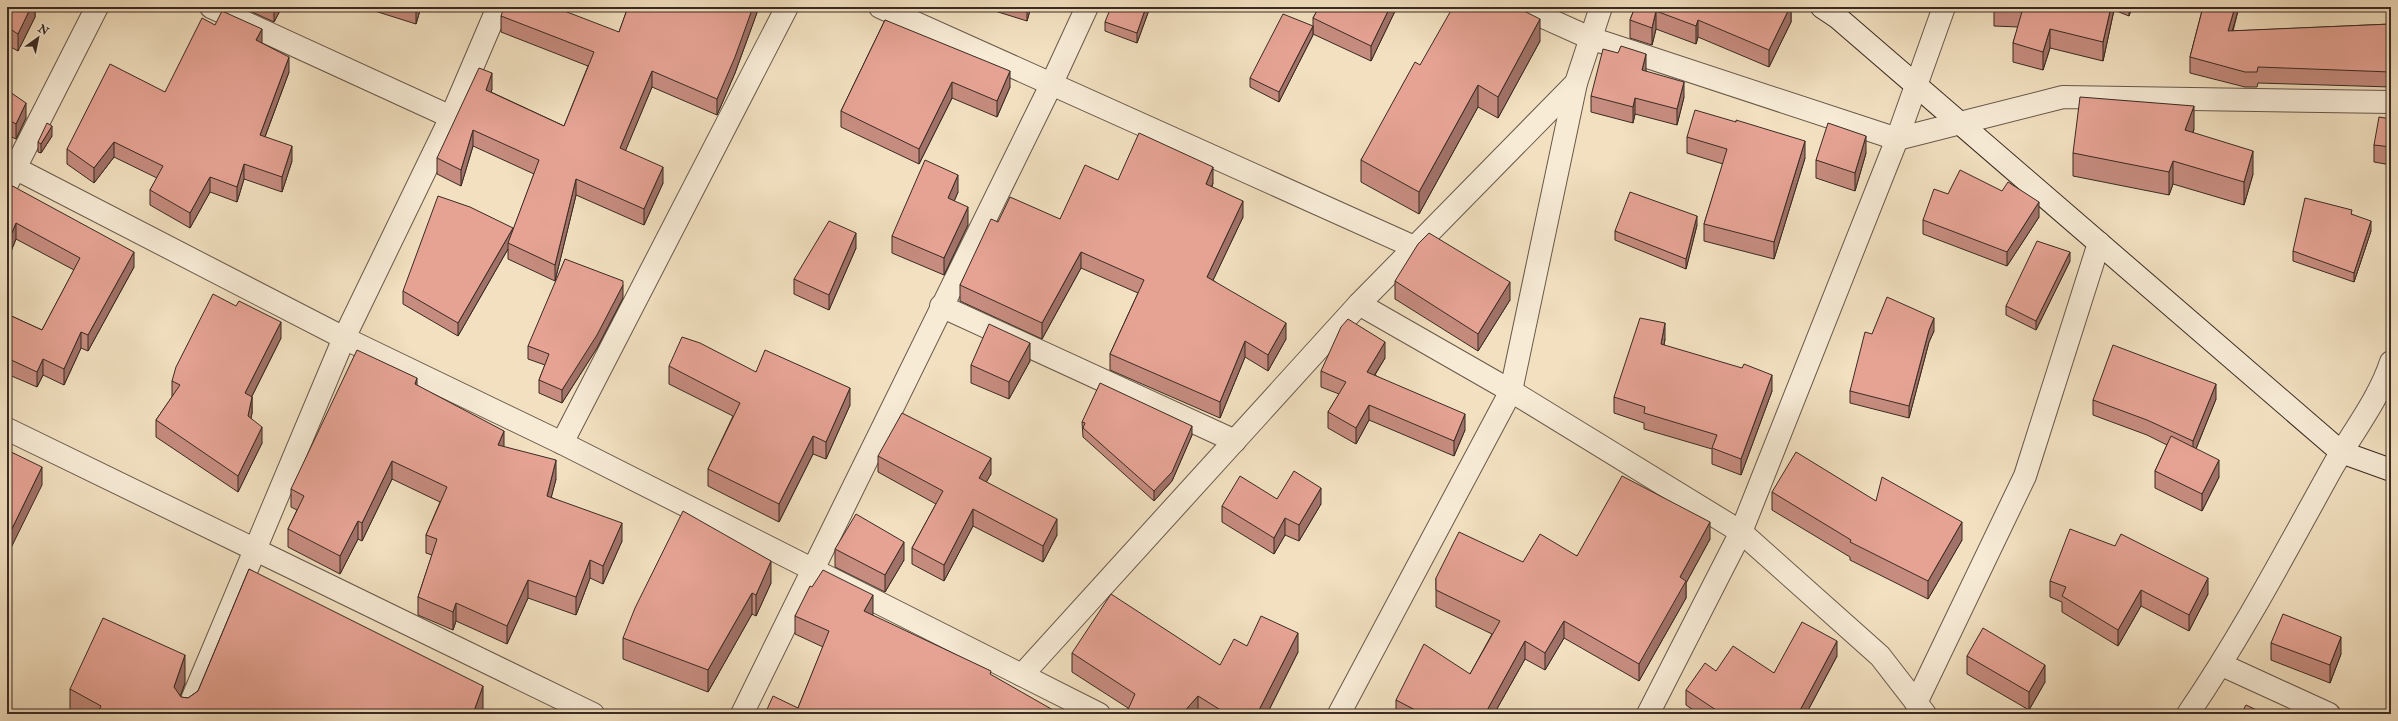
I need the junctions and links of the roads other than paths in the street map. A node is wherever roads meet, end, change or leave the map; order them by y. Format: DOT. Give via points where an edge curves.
graph roads {
  1 [pos="97,7"];
  2 [pos="211,7"];
  3 [pos="498,7"];
  4 [pos="788,7"];
  5 [pos="880,7"];
  6 [pos="1087,7"];
  7 [pos="1521,7"];
  8 [pos="1601,7"];
  9 [pos="1822,7"];
  10 [pos="1944,7"];
  11 [pos="1590,38"];
  12 [pos="1576,83"];
  13 [pos="1051,85"];
  14 [pos="1916,85"];
  15 [pos="2391,102"];
  16 [pos="451,117"];
  17 [pos="1960,123"];
  18 [pos="1897,139"];
  19 [pos="10,172"];
  20 [pos="2099,243"];
  21 [pos="1414,247"];
  22 [pos="1360,304"];
  23 [pos="942,306"];
  24 [pos="344,338"];
  25 [pos="2391,362"];
  26 [pos="1511,391"];
  27 [pos="7,429"];
  28 [pos="1235,441"];
  29 [pos="562,443"];
  30 [pos="2341,452"];
  31 [pos="2391,470"];
  32 [pos="1741,532"];
  33 [pos="255,550"];
  34 [pos="811,569"];
  35 [pos="2222,665"];
  36 [pos="1022,675"];
  37 [pos="1920,709"];
  38 [pos="186,714"];
  39 [pos="593,714"];
  40 [pos="742,714"];
  41 [pos="1100,714"];
  42 [pos="1339,714"];
  43 [pos="1648,714"];
  44 [pos="2188,714"];
  45 [pos="2329,714"];
  1 -- 19 [label="street"];
  2 -- 16 [label="street"];
  3 -- 16 [label="street"];
  4 -- 29 [label="street"];
  5 -- 13 [label="street"];
  6 -- 13 [label="street"];
  7 -- 11 [label="street"];
  8 -- 11 [label="street"];
  9 -- 14 [label="street"];
  10 -- 14 [label="street"];
  11 -- 12 [label="street"];
  11 -- 18 [label="street"];
  12 -- 21 [label="street"];
  12 -- 26 [label="street"];
  13 -- 21 [label="street"];
  13 -- 23 [label="street"];
  14 -- 17 [label="street"];
  14 -- 18 [label="street"];
  15 -- 17 [label="street" via="2063,97"];
  16 -- 24 [label="street"];
  17 -- 18 [label="street"];
  17 -- 20 [label="street"];
  18 -- 32 [label="street"];
  19 -- 24 [label="street"];
  20 -- 30 [label="street"];
  20 -- 37 [label="street" via="2025,476"];
  21 -- 22 [label="street"];
  22 -- 26 [label="street"];
  22 -- 28 [label="street"];
  23 -- 28 [label="street"];
  23 -- 34 [label="street"];
  24 -- 29 [label="street"];
  24 -- 33 [label="street"];
  25 -- 30 [label="street" via="2386,377"];
  26 -- 32 [label="street"];
  26 -- 42 [label="street"];
  27 -- 33 [label="street"];
  28 -- 36 [label="street"];
  29 -- 34 [label="street"];
  30 -- 31 [label="street"];
  30 -- 35 [label="street"];
  32 -- 37 [label="street" via="1880,656"];
  32 -- 43 [label="street"];
  33 -- 38 [label="street"];
  33 -- 39 [label="street"];
  34 -- 36 [label="street"];
  34 -- 40 [label="street"];
  35 -- 44 [label="street"];
  35 -- 45 [label="street"];
  36 -- 41 [label="street"];
}
